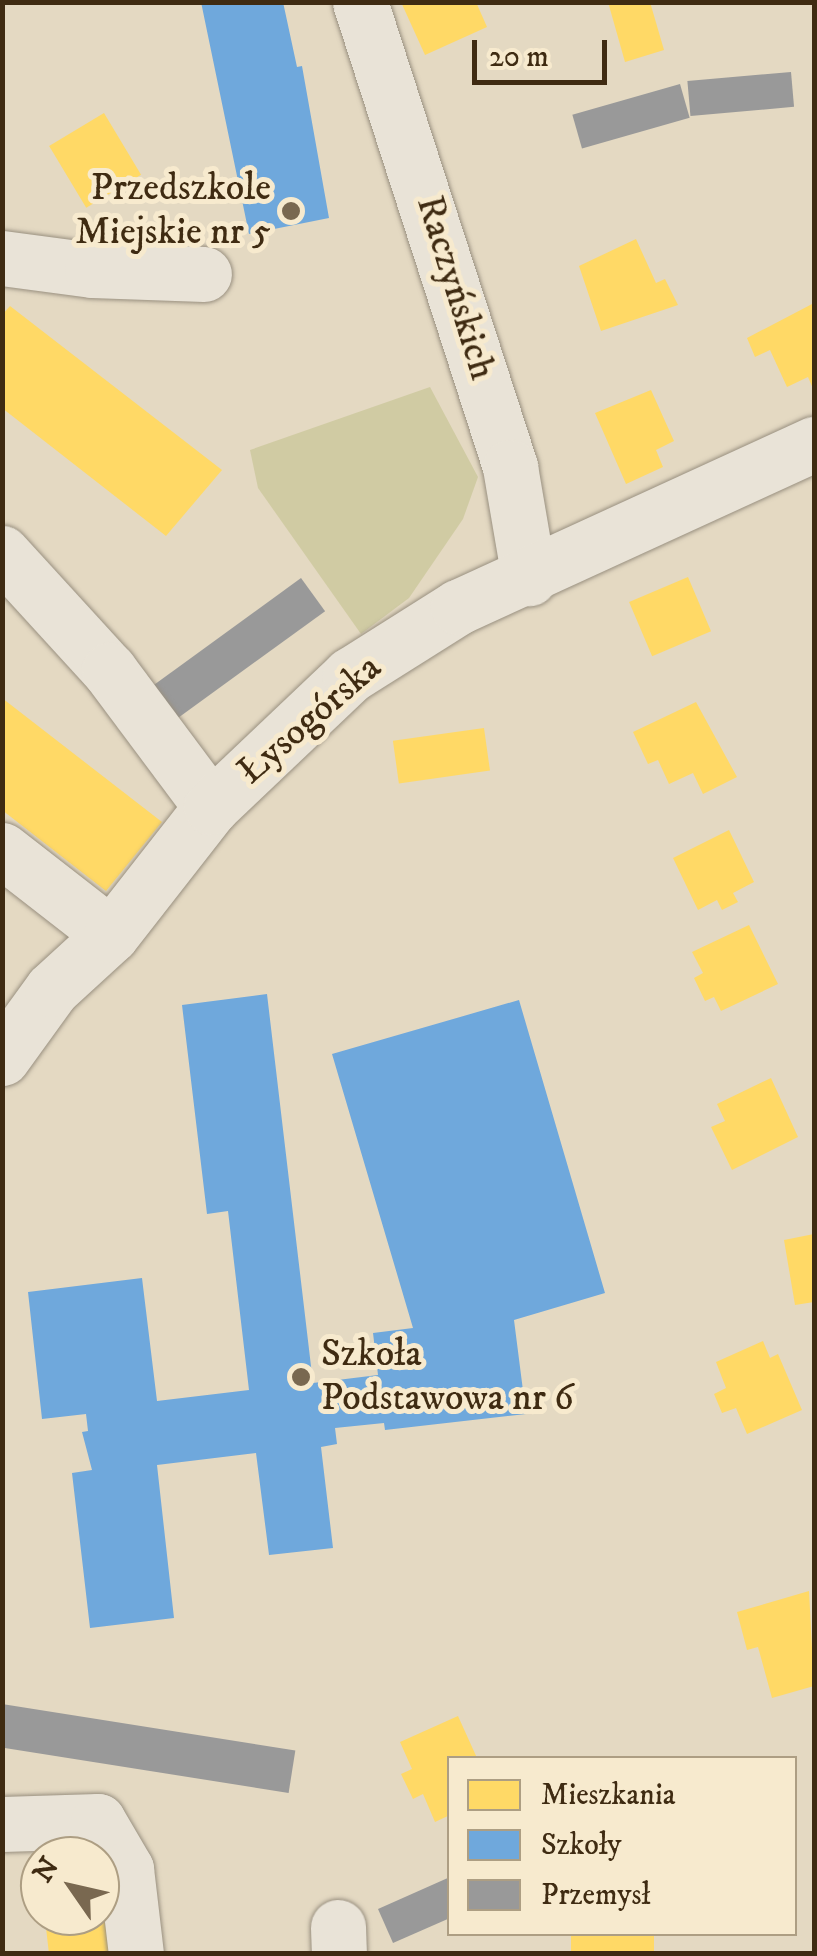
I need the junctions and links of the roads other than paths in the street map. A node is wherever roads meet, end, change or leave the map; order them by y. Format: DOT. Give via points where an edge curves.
graph roads {
  1 [pos="360,2"];
  2 [pos="2,258"];
  3 [pos="204,274"];
  4 [pos="814,444"];
  5 [pos="2,553"];
  6 [pos="529,578"];
  7 [pos="212,807"];
  8 [pos="2,850"];
  9 [pos="110,935"];
  10 [pos="2,1058"];
  11 [pos="2,1824"];
  12 [pos="136,1954"];
  1 -- 6 [label="street, Raczyńskich" via="510,467"];
  2 -- 3 [label="street"];
  4 -- 6 [label="street, Łysogórska"];
  5 -- 7 [label="street" via="109,670"];
  6 -- 7 [label="street, Łysogórska" via="458,606 350,675"];
  7 -- 9 [label="street, Łysogórska"];
  8 -- 9 [label="street"];
  9 -- 10 [label="street, Łysogórska" via="52,989"];
  11 -- 12 [label="street" via="98,1822 126,1869"];
}
